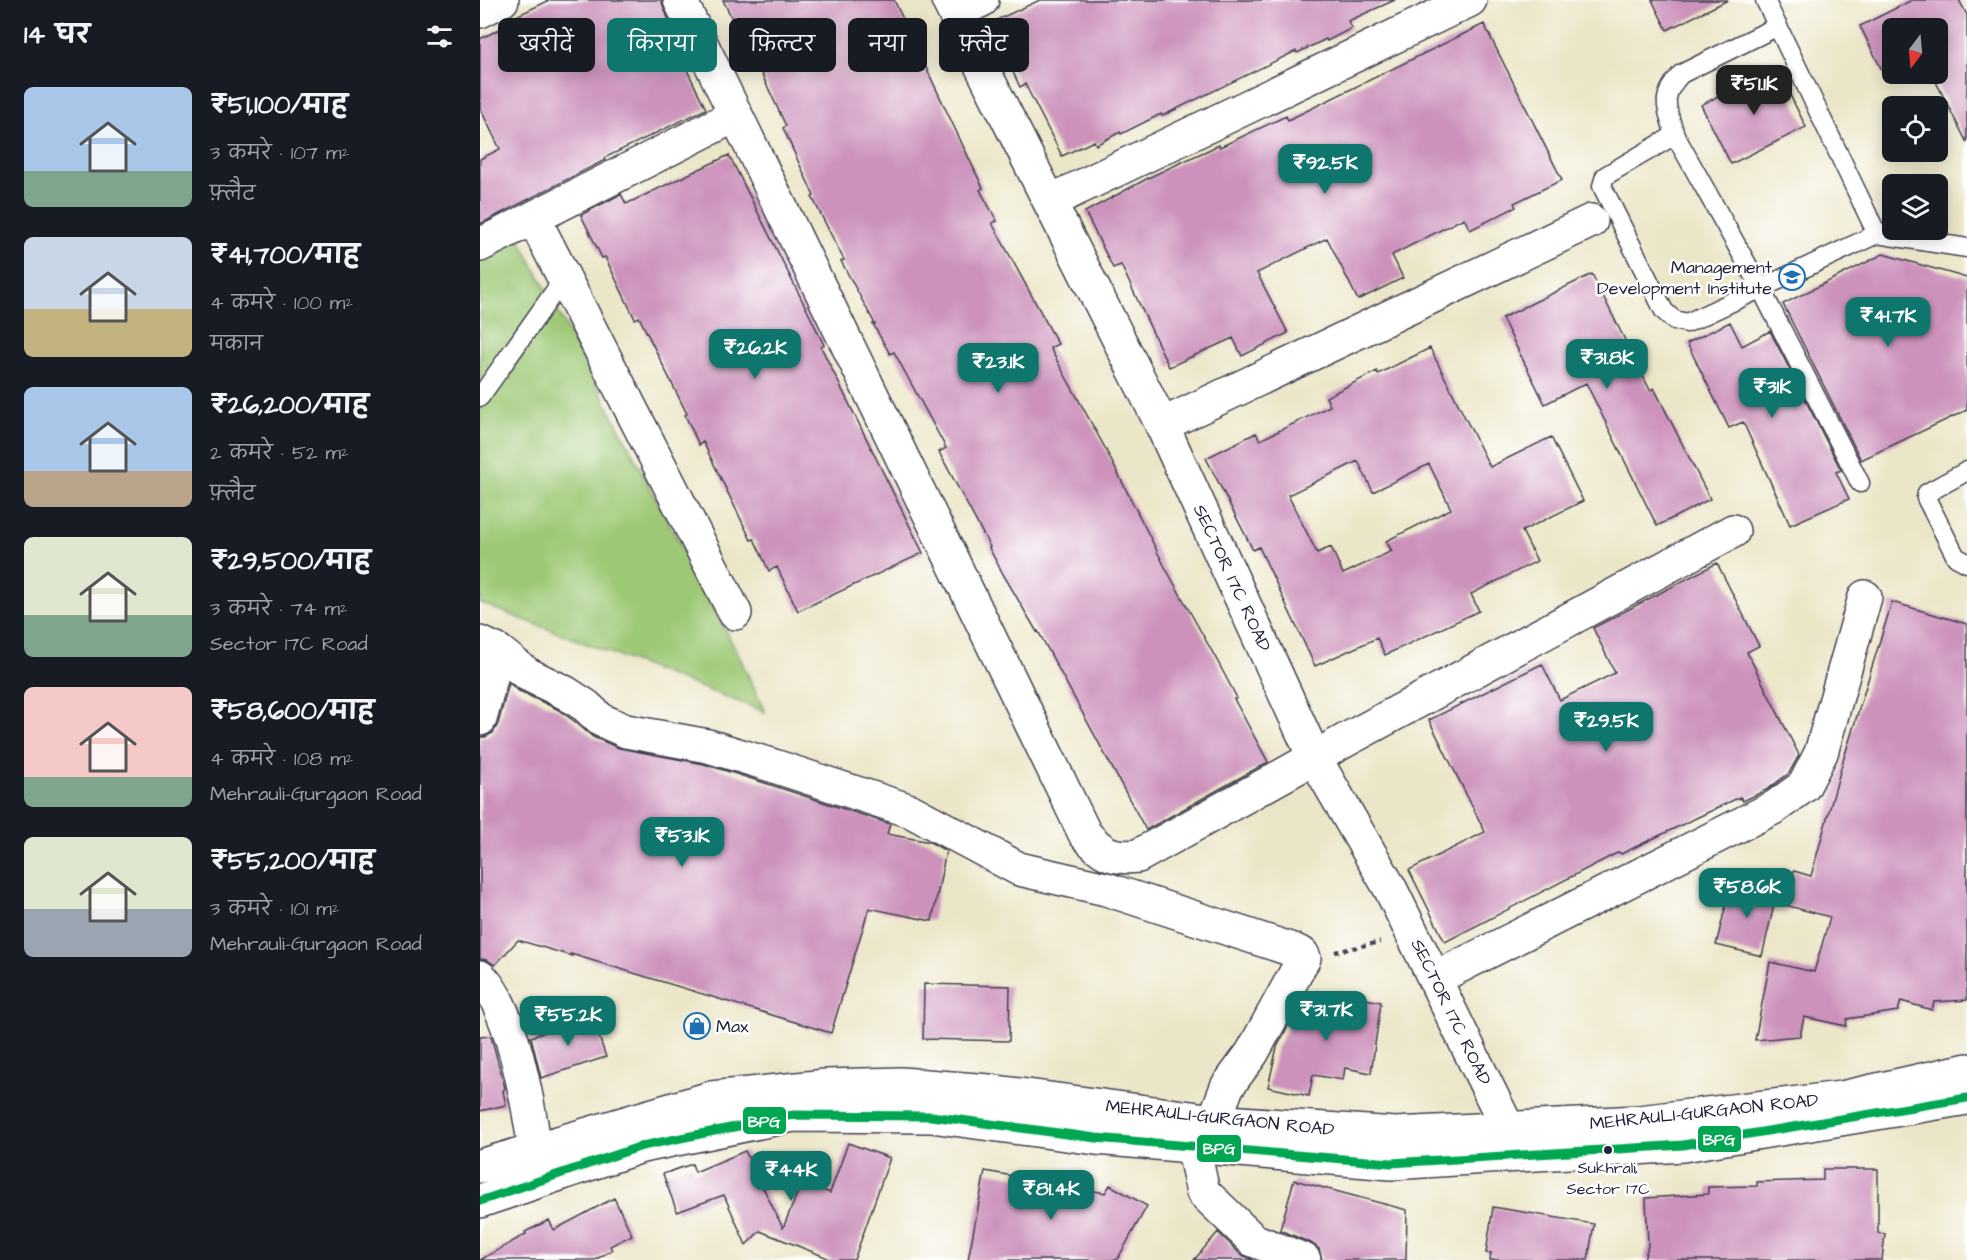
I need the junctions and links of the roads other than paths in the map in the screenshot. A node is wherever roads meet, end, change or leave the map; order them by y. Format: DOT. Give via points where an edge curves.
graph roads {
  1 [pos="502,0"];
  2 [pos="680,0"];
  3 [pos="1470,0"];
  4 [pos="1765,0"];
  5 [pos="962,4"];
  6 [pos="480,11"];
  7 [pos="1778,26"];
  8 [pos="736,115"];
  9 [pos="1675,135"];
  10 [pos="1050,201"];
  11 [pos="534,219"];
  12 [pos="1591,221"];
  13 [pos="1877,234"];
  14 [pos="480,245"];
  15 [pos="1967,248"];
  16 [pos="564,278"];
  17 [pos="1761,289"];
  18 [pos="480,397"];
  19 [pos="1162,424"];
  20 [pos="1967,471"];
  21 [pos="1860,483"];
  22 [pos="1733,531"];
  23 [pos="1967,563"];
  24 [pos="1865,597"];
  25 [pos="735,613"];
  26 [pos="489,647"];
  27 [pos="480,719"];
  28 [pos="1314,757"];
  29 [pos="480,977"];
  30 [pos="1434,979"];
  31 [pos="1967,1070"];
  32 [pos="1956,1100"];
  33 [pos="1214,1121"];
  34 [pos="1512,1142"];
  35 [pos="1193,1146"];
  36 [pos="536,1150"];
  37 [pos="480,1166"];
  38 [pos="480,1201"];
  39 [pos="1304,1260"];
  1 -- 6 [label="street"];
  2 -- 8 [label="street"];
  3 -- 10 [label="street"];
  4 -- 7 [label="lane"];
  5 -- 10 [label="street, SECTOR 17C ROAD"];
  7 -- 9 [label="lane" via="1681,74 1666,97"];
  7 -- 13 [label="lane"];
  8 -- 11 [label="street"];
  8 -- 28 [label="street" via="1084,834 1100,851 1121,858 1138,856"];
  9 -- 17 [label="lane"];
  9 -- 17 [label="lane" via="1605,176 1602,186 1664,311 1674,320 1687,323"];
  10 -- 19 [label="street, SECTOR 17C ROAD"];
  11 -- 14 [label="street"];
  11 -- 16 [label="street"];
  12 -- 19 [label="street"];
  13 -- 15 [label="lane"];
  13 -- 17 [label="lane"];
  16 -- 18 [label="lane"];
  16 -- 25 [label="street"];
  17 -- 21 [label="lane"];
  19 -- 28 [label="street, SECTOR 17C ROAD"];
  20 -- 23 [label="lane" via="1927,493 1926,498 1956,557"];
  22 -- 28 [label="street"];
  24 -- 30 [label="street" via="1821,753 1804,786 1775,807"];
  26 -- 27 [label="street"];
  26 -- 33 [label="street" via="527,674 586,706 601,720 626,731 708,746 911,811 1019,869 1106,889 1302,954 1304,958 1252,1053 1227,1087"];
  28 -- 30 [label="street, SECTOR 17C ROAD" via="1391,890"];
  29 -- 36 [label="street" via="506,1024 525,1084"];
  30 -- 34 [label="street, SECTOR 17C ROAD"];
  31 -- 34 [label="street, MEHRAULI-GURGAON ROAD" via="1840,1098"];
  32 -- 34 [label="street, MEHRAULI-GURGAON ROAD" via="1683,1145"];
  33 -- 34 [label="street, MEHRAULI-GURGAON ROAD"];
  33 -- 36 [label="street, MEHRAULI-GURGAON ROAD" via="989,1091 901,1084 826,1086 711,1098"];
  34 -- 35 [label="street, MEHRAULI-GURGAON ROAD" via="1390,1163"];
  35 -- 38 [label="street, MEHRAULI-GURGAON ROAD" via="1096,1138 931,1116 793,1114 642,1146"];
  35 -- 39 [label="street" via="1203,1192 1253,1240"];
  36 -- 37 [label="street, MEHRAULI-GURGAON ROAD"];
}
